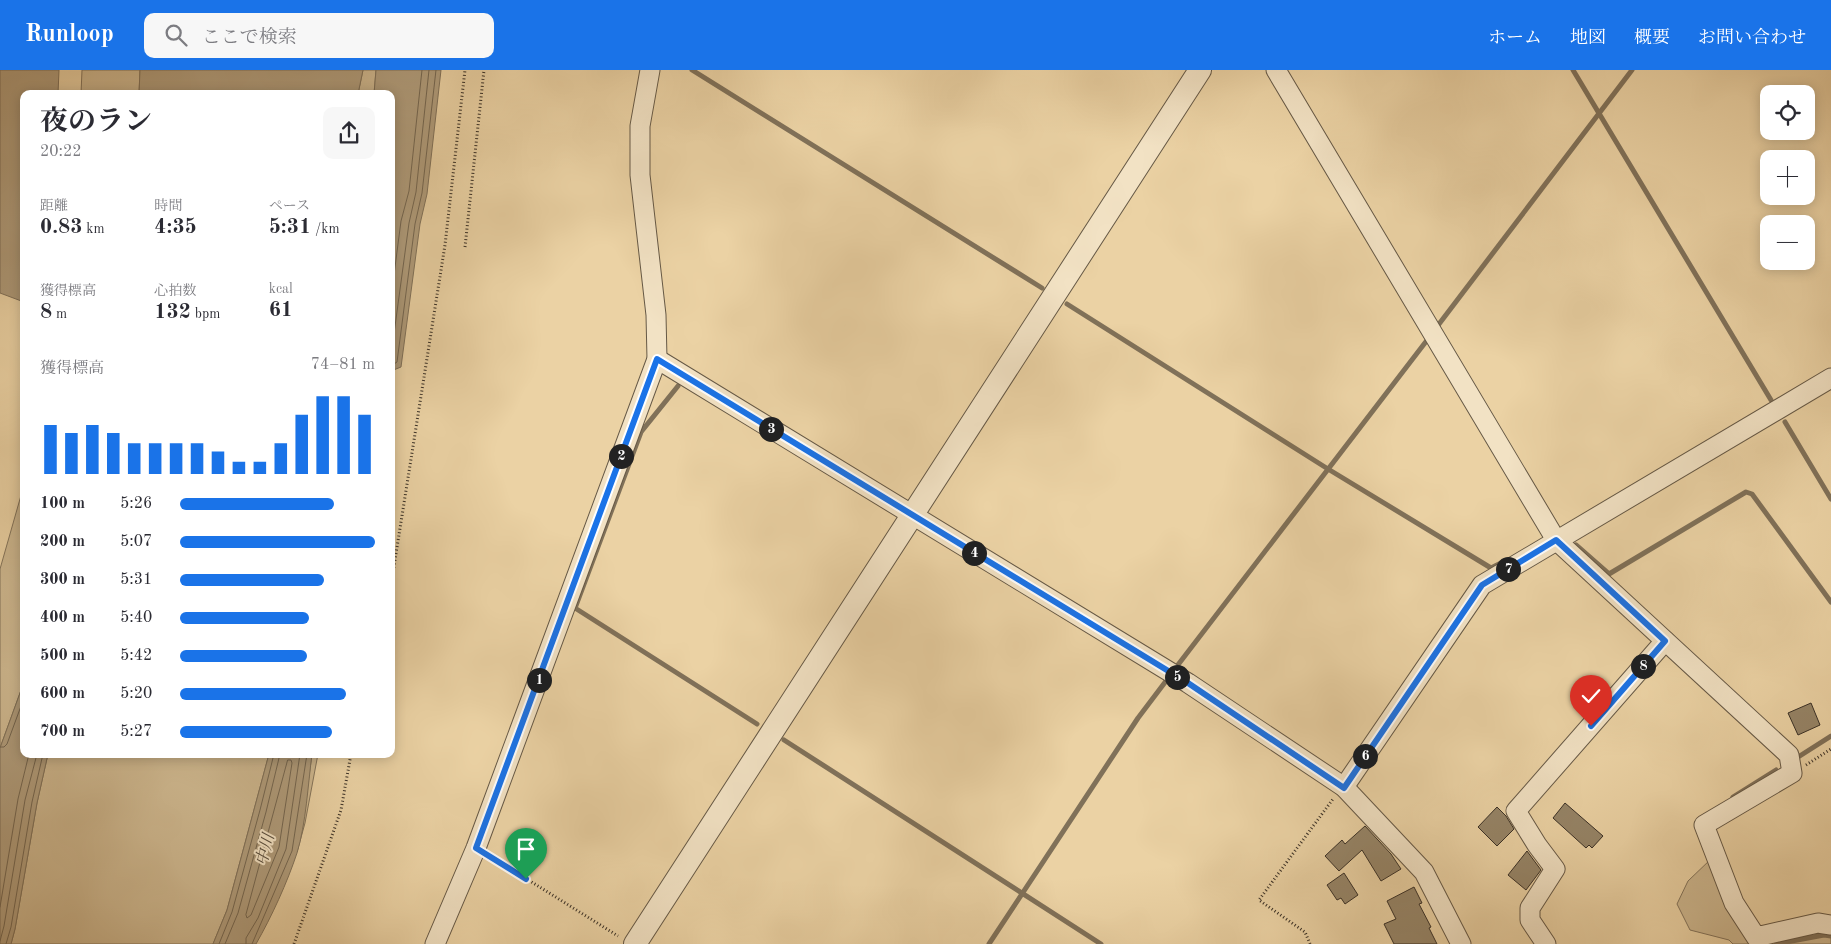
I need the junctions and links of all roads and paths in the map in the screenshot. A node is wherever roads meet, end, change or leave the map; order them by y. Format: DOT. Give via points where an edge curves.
graph roads {
  1 [pos="465,70"];
  2 [pos="484,70"];
  3 [pos="650,70"];
  4 [pos="1200,70"];
  5 [pos="1276,70"];
  6 [pos="465,246"];
  7 [pos="657,359"];
  8 [pos="1831,378"];
  9 [pos="913,515"];
  10 [pos="1556,540"];
  11 [pos="395,565"];
  12 [pos="1665,641"];
  13 [pos="1831,749"];
  14 [pos="350,758"];
  15 [pos="1792,773"];
  16 [pos="1344,788"];
  17 [pos="476,848"];
  18 [pos="1831,925"];
  19 [pos="630,942"];
  20 [pos="294,944"];
  21 [pos="435,944"];
  22 [pos="1310,944"];
  23 [pos="1461,944"];
  24 [pos="1546,944"];
  1 -- 11 [label="path" via="445,245"];
  2 -- 6 [label="path"];
  3 -- 7 [label="street" via="640,126 640,175 656,314"];
  4 -- 9 [label="street"];
  5 -- 10 [label="street"];
  7 -- 9 [label="street"];
  7 -- 17 [label="street"];
  8 -- 10 [label="street"];
  9 -- 16 [label="street" via="1172,673"];
  9 -- 19 [label="street"];
  10 -- 12 [label="street"];
  10 -- 16 [label="street" via="1482,585"];
  12 -- 15 [label="street" via="1789,755"];
  12 -- 24 [label="street" via="1516,811 1555,869 1530,908 1530,920"];
  13 -- 15 [label="path"];
  14 -- 20 [label="path" via="341,810"];
  15 -- 18 [label="street" via="1704,825 1734,903 1756,937 1818,924"];
  16 -- 22 [label="path" via="1326,805 1259,900 1304,932"];
  16 -- 23 [label="street" via="1424,872"];
  17 -- 19 [label="path"];
  17 -- 21 [label="street"];
}
